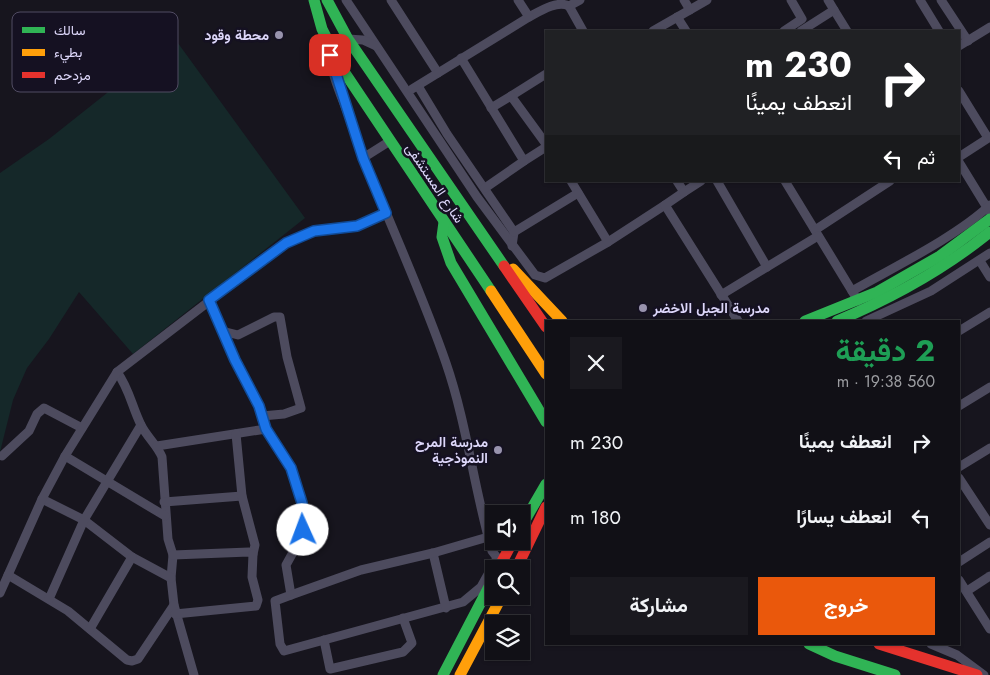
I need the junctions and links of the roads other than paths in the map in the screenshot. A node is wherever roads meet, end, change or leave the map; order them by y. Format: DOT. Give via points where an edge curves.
graph roads {
  1 [pos="306,0"];
  2 [pos="327,0"];
  3 [pos="346,0"];
  4 [pos="391,0"];
  5 [pos="518,0"];
  6 [pos="580,0"];
  7 [pos="684,0"];
  8 [pos="707,0"];
  9 [pos="791,0"];
  10 [pos="828,0"];
  11 [pos="920,0"];
  12 [pos="941,0"];
  13 [pos="315,4"];
  14 [pos="569,6"];
  15 [pos="690,10"];
  16 [pos="834,10"];
  17 [pos="529,17"];
  18 [pos="677,17"];
  19 [pos="990,27"];
  20 [pos="581,30"];
  21 [pos="655,30"];
  22 [pos="685,30"];
  23 [pos="786,30"];
  24 [pos="803,30"];
  25 [pos="847,30"];
  26 [pos="937,30"];
  27 [pos="348,39"];
  28 [pos="968,40"];
  29 [pos="960,45"];
  30 [pos="330,46"];
  31 [pos="376,46"];
  32 [pos="461,58"];
  33 [pos="438,72"];
  34 [pos="545,75"];
  35 [pos="418,86"];
  36 [pos="409,91"];
  37 [pos="960,94"];
  38 [pos="511,96"];
  39 [pos="491,108"];
  40 [pos="989,137"];
  41 [pos="390,141"];
  42 [pos="545,142"];
  43 [pos="960,156"];
  44 [pos="363,158"];
  45 [pos="524,161"];
  46 [pos="432,162"];
  47 [pos="960,164"];
  48 [pos="412,176"];
  49 [pos="678,182"];
  50 [pos="699,182"];
  51 [pos="718,182"];
  52 [pos="789,182"];
  53 [pos="889,182"];
  54 [pos="576,185"];
  55 [pos="485,188"];
  56 [pos="684,192"];
  57 [pos="665,205"];
  58 [pos="989,211"];
  59 [pos="386,213"];
  60 [pos="444,222"];
  61 [pos="514,232"];
  62 [pos="990,232"];
  63 [pos="816,233"];
  64 [pos="608,242"];
  65 [pos="512,246"];
  66 [pos="492,249"];
  67 [pos="990,253"];
  68 [pos="980,261"];
  69 [pos="767,267"];
  70 [pos="990,277"];
  71 [pos="852,291"];
  72 [pos="721,295"];
  73 [pos="209,300"];
  74 [pos="858,301"];
  75 [pos="990,312"];
  76 [pos="840,316"];
  77 [pos="561,320"];
  78 [pos="737,320"];
  79 [pos="812,320"];
  80 [pos="868,320"];
  81 [pos="545,326"];
  82 [pos="960,330"];
  83 [pos="222,332"];
  84 [pos="117,372"];
  85 [pos="545,373"];
  86 [pos="990,387"];
  87 [pos="960,405"];
  88 [pos="262,416"];
  89 [pos="545,420"];
  90 [pos="141,425"];
  91 [pos="82,428"];
  92 [pos="266,429"];
  93 [pos="236,434"];
  94 [pos="157,446"];
  95 [pos="990,448"];
  96 [pos="2,456"];
  97 [pos="65,456"];
  98 [pos="960,466"];
  99 [pos="960,479"];
  100 [pos="108,483"];
  101 [pos="545,486"];
  102 [pos="242,496"];
  103 [pos="42,499"];
  104 [pos="164,502"];
  105 [pos="545,509"];
  106 [pos="530,512"];
  107 [pos="165,516"];
  108 [pos="988,519"];
  109 [pos="84,520"];
  110 [pos="485,524"];
  111 [pos="485,539"];
  112 [pos="990,542"];
  113 [pos="434,553"];
  114 [pos="253,554"];
  115 [pos="173,555"];
  116 [pos="132,557"];
  117 [pos="520,560"];
  118 [pos="960,561"];
  119 [pos="8,575"];
  120 [pos="990,576"];
  121 [pos="171,578"];
  122 [pos="485,582"];
  123 [pos="962,587"];
  124 [pos="0,593"];
  125 [pos="485,594"];
  126 [pos="290,595"];
  127 [pos="49,599"];
  128 [pos="497,605"];
  129 [pos="446,608"];
  130 [pos="175,609"];
  131 [pos="403,618"];
  132 [pos="90,629"];
  133 [pos="990,629"];
  134 [pos="324,640"];
  135 [pos="811,645"];
  136 [pos="882,645"];
  137 [pos="934,645"];
  138 [pos="194,675"];
  139 [pos="443,675"];
  140 [pos="460,675"];
  141 [pos="895,675"];
  142 [pos="977,675"];
  143 [pos="984,675"];
  1 -- 13 [label="main road"];
  2 -- 27 [label="main road, شارع المستشفى"];
  3 -- 31 [label="street"];
  4 -- 33 [label="street"];
  5 -- 17 [label="street"];
  6 -- 14 [label="street"];
  7 -- 15 [label="street"];
  8 -- 15 [label="street"];
  9 -- 23 [label="street" via="802,20"];
  10 -- 16 [label="street"];
  11 -- 26 [label="street"];
  12 -- 28 [label="street"];
  13 -- 30 [label="main road, شارع المستشفى"];
  14 -- 17 [label="street" via="557,3"];
  14 -- 20 [label="street"];
  15 -- 18 [label="street"];
  16 -- 24 [label="street"];
  16 -- 25 [label="street"];
  17 -- 32 [label="street"];
  18 -- 21 [label="street"];
  18 -- 22 [label="street"];
  19 -- 28 [label="street"];
  27 -- 31 [label="street" via="363,40"];
  27 -- 46 [label="main road, شارع المستشفى"];
  28 -- 29 [label="street"];
  30 -- 41 [label="main road, شارع المستشفى"];
  30 -- 44 [label="street" via="334,74"];
  31 -- 36 [label="street"];
  32 -- 33 [label="street"];
  32 -- 39 [label="street"];
  33 -- 35 [label="street"];
  34 -- 38 [label="street"];
  35 -- 36 [label="street"];
  35 -- 55 [label="street"];
  36 -- 65 [label="street" via="476,197"];
  37 -- 40 [label="street"];
  38 -- 39 [label="street"];
  38 -- 42 [label="street"];
  39 -- 45 [label="street"];
  40 -- 43 [label="street"];
  41 -- 44 [label="street"];
  41 -- 48 [label="main road, شارع المستشفى"];
  42 -- 45 [label="street"];
  44 -- 59 [label="street"];
  45 -- 55 [label="street"];
  46 -- 48 [label="main road"];
  46 -- 66 [label="main road, شارع المستشفى"];
  47 -- 58 [label="street"];
  48 -- 60 [label="main road, شارع المستشفى"];
  49 -- 56 [label="street"];
  50 -- 56 [label="street"];
  51 -- 69 [label="street"];
  52 -- 63 [label="street"];
  53 -- 63 [label="street"];
  54 -- 61 [label="street"];
  54 -- 64 [label="street"];
  55 -- 61 [label="street"];
  56 -- 57 [label="street"];
  57 -- 64 [label="street"];
  57 -- 72 [label="street"];
  58 -- 71 [label="street"];
  58 -- 74 [label="main road" via="940,256"];
  59 -- 73 [label="street" via="357,226 314,231 286,243"];
  59 -- 110 [label="street" via="447,365"];
  60 -- 85 [label="main road, شارع المستشفى"];
  60 -- 89 [label="main road" via="443,243 451,263"];
  61 -- 65 [label="street"];
  62 -- 76 [label="main road" via="949,264 910,288"];
  63 -- 69 [label="street"];
  63 -- 71 [label="street"];
  64 -- 65 [label="street" via="545,278 540,278"];
  66 -- 77 [label="main road"];
  66 -- 81 [label="main road, شارع المستشفى"];
  67 -- 68 [label="street"];
  68 -- 70 [label="street"];
  68 -- 80 [label="street" via="931,291"];
  69 -- 72 [label="street"];
  71 -- 74 [label="street"];
  72 -- 78 [label="street"];
  73 -- 83 [label="street"];
  73 -- 84 [label="street"];
  74 -- 76 [label="main road"];
  75 -- 82 [label="street"];
  76 -- 79 [label="main road"];
  83 -- 88 [label="street"];
  83 -- 88 [label="street" via="238,335 280,317 301,408"];
  84 -- 90 [label="street" via="128,390"];
  84 -- 91 [label="street"];
  86 -- 87 [label="street"];
  88 -- 92 [label="street"];
  90 -- 94 [label="street"];
  90 -- 100 [label="street"];
  91 -- 96 [label="street" via="44,408 29,431"];
  91 -- 97 [label="street"];
  92 -- 93 [label="street"];
  92 -- 126 [label="street" via="291,468 302,503 301,538 286,565"];
  93 -- 94 [label="street"];
  93 -- 102 [label="street"];
  94 -- 104 [label="street" via="162,458"];
  95 -- 98 [label="street"];
  97 -- 100 [label="street"];
  97 -- 103 [label="street"];
  99 -- 108 [label="street"];
  100 -- 107 [label="street"];
  100 -- 109 [label="street"];
  101 -- 106 [label="main road"];
  102 -- 104 [label="street"];
  102 -- 114 [label="street" via="255,545"];
  103 -- 109 [label="street"];
  103 -- 119 [label="street"];
  104 -- 107 [label="street"];
  105 -- 117 [label="main road"];
  107 -- 115 [label="street"];
  109 -- 116 [label="street"];
  109 -- 127 [label="street"];
  111 -- 113 [label="street"];
  112 -- 118 [label="street"];
  113 -- 126 [label="street" via="361,570"];
  113 -- 129 [label="street"];
  114 -- 115 [label="street"];
  114 -- 130 [label="street" via="256,606"];
  115 -- 121 [label="street"];
  116 -- 121 [label="street"];
  116 -- 132 [label="street"];
  119 -- 124 [label="street"];
  119 -- 127 [label="street"];
  120 -- 123 [label="street"];
  121 -- 130 [label="street"];
  122 -- 129 [label="street" via="474,595"];
  123 -- 133 [label="street"];
  125 -- 139 [label="main road"];
  126 -- 134 [label="street" via="275,601 282,649 287,652"];
  127 -- 132 [label="street"];
  128 -- 140 [label="main road"];
  129 -- 131 [label="street"];
  130 -- 132 [label="street" via="138,659 132,661"];
  130 -- 138 [label="street"];
  131 -- 134 [label="street"];
  131 -- 134 [label="street" via="412,643 403,652 330,669"];
  135 -- 141 [label="main road"];
  136 -- 142 [label="main road"];
  137 -- 143 [label="street" via="957,654"];
}
